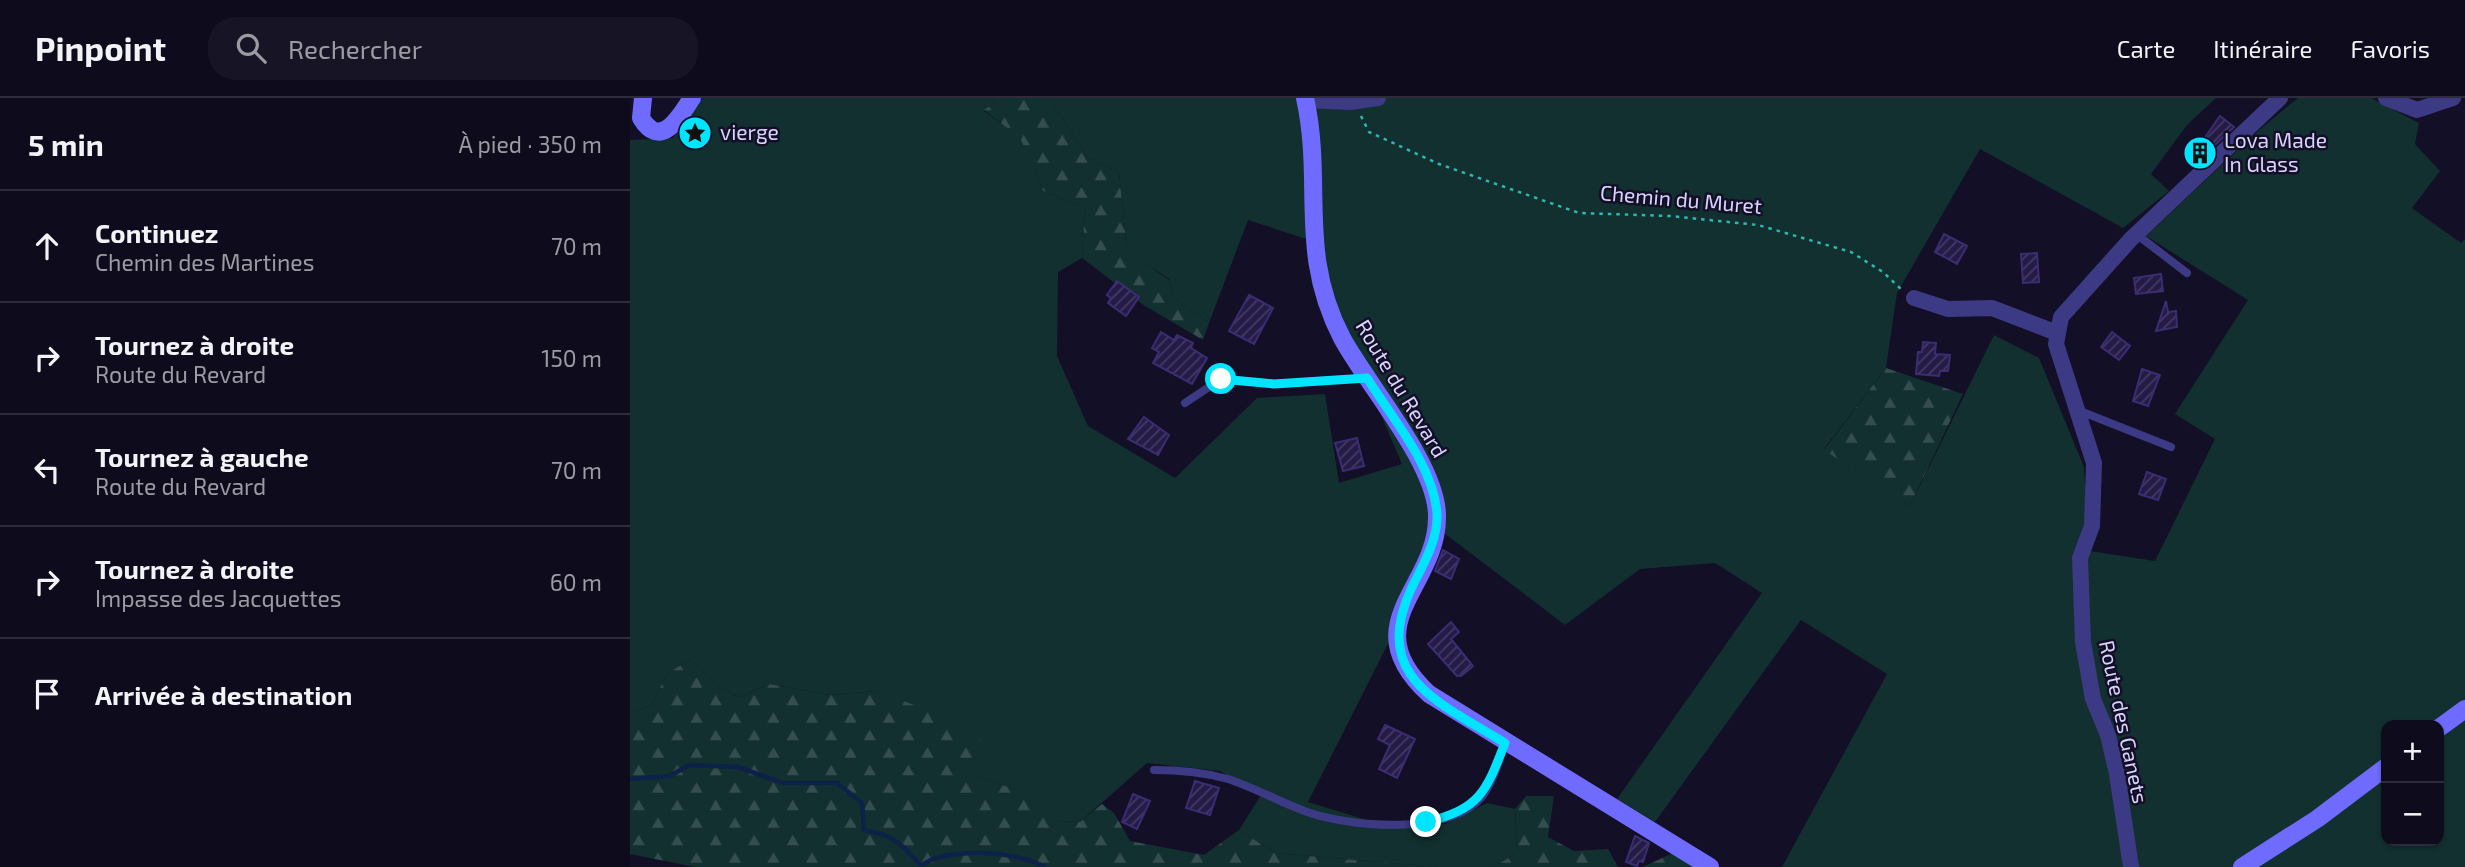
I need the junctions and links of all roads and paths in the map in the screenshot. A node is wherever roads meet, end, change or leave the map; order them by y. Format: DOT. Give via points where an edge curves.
graph roads {
  1 [pos="643,98"];
  2 [pos="692,98"];
  3 [pos="1378,98"];
  4 [pos="2280,98"];
  5 [pos="2386,98"];
  6 [pos="2453,98"];
  7 [pos="1306,99"];
  8 [pos="1350,102"];
  9 [pos="2136,234"];
  10 [pos="2186,273"];
  11 [pos="1914,298"];
  12 [pos="2057,333"];
  13 [pos="1367,378"];
  14 [pos="1185,403"];
  15 [pos="2080,411"];
  16 [pos="2171,447"];
  17 [pos="2465,709"];
  18 [pos="2444,724"];
  19 [pos="1505,743"];
  20 [pos="1154,770"];
  21 [pos="2381,771"];
  22 [pos="1710,867"];
  23 [pos="2131,867"];
  24 [pos="2242,867"];
  1 -- 2 [label="main road" via="641,118 658,131 674,125"];
  3 -- 8 [label="street"];
  4 -- 9 [label="street"];
  5 -- 6 [label="street" via="2417,110"];
  7 -- 8 [label="street"];
  7 -- 13 [label="main road, Route du Revard" via="1315,258 1321,288 1343,340"];
  8 -- 11 [label="path, Chemin du Muret" via="1369,132 1439,164 1528,196 1579,213 1758,225 1851,252"];
  9 -- 10 [label="lane"];
  9 -- 12 [label="street" via="2061,317"];
  11 -- 12 [label="street" via="1948,309 1992,308"];
  12 -- 15 [label="street, Route des Ganets" via="2056,344"];
  13 -- 14 [label="lane" via="1274,384 1221,379"];
  13 -- 19 [label="main road, Route du Revard" via="1415,454 1432,488 1437,516 1429,552 1398,625 1400,657 1429,694"];
  15 -- 16 [label="lane"];
  15 -- 23 [label="street, Route des Ganets" via="2094,463 2095,496 2092,526 2080,558 2082,642 2093,699 2117,774"];
  17 -- 18 [label="main road"];
  19 -- 20 [label="lane" via="1482,797 1450,816 1406,823 1348,822 1227,779"];
  19 -- 22 [label="main road, Route du Revard"];
  21 -- 24 [label="main road"];
}
